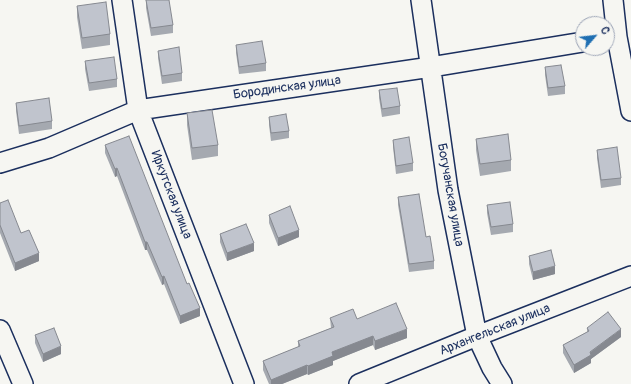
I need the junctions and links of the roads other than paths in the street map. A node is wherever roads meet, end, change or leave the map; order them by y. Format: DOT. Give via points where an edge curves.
graph roads {
  1 [pos="122,0"];
  2 [pos="421,0"];
  3 [pos="613,0"];
  4 [pos="618,35"];
  5 [pos="575,43"];
  6 [pos="430,67"];
  7 [pos="138,110"];
  8 [pos="631,111"];
  9 [pos="0,163"];
  10 [pos="631,276"];
  11 [pos="0,330"];
  12 [pos="477,336"];
  13 [pos="23,384"];
  14 [pos="244,384"];
  15 [pos="359,384"];
  16 [pos="502,384"];
  1 -- 7 [label="street, Иркутская улица"];
  2 -- 6 [label="street, Богучанская улица"];
  3 -- 4 [label="street"];
  4 -- 8 [label="street"];
  5 -- 6 [label="street, Бородинская улица"];
  6 -- 7 [label="street, Бородинская улица"];
  6 -- 12 [label="street, Богучанская улица" via="448,190"];
  7 -- 9 [label="street, Бородинская улица" via="49,148"];
  7 -- 14 [label="street, Иркутская улица"];
  10 -- 12 [label="street, Архангельская улица"];
  11 -- 13 [label="street"];
  12 -- 15 [label="street, Архангельская улица"];
  12 -- 16 [label="street, Богучанская улица"];
}
